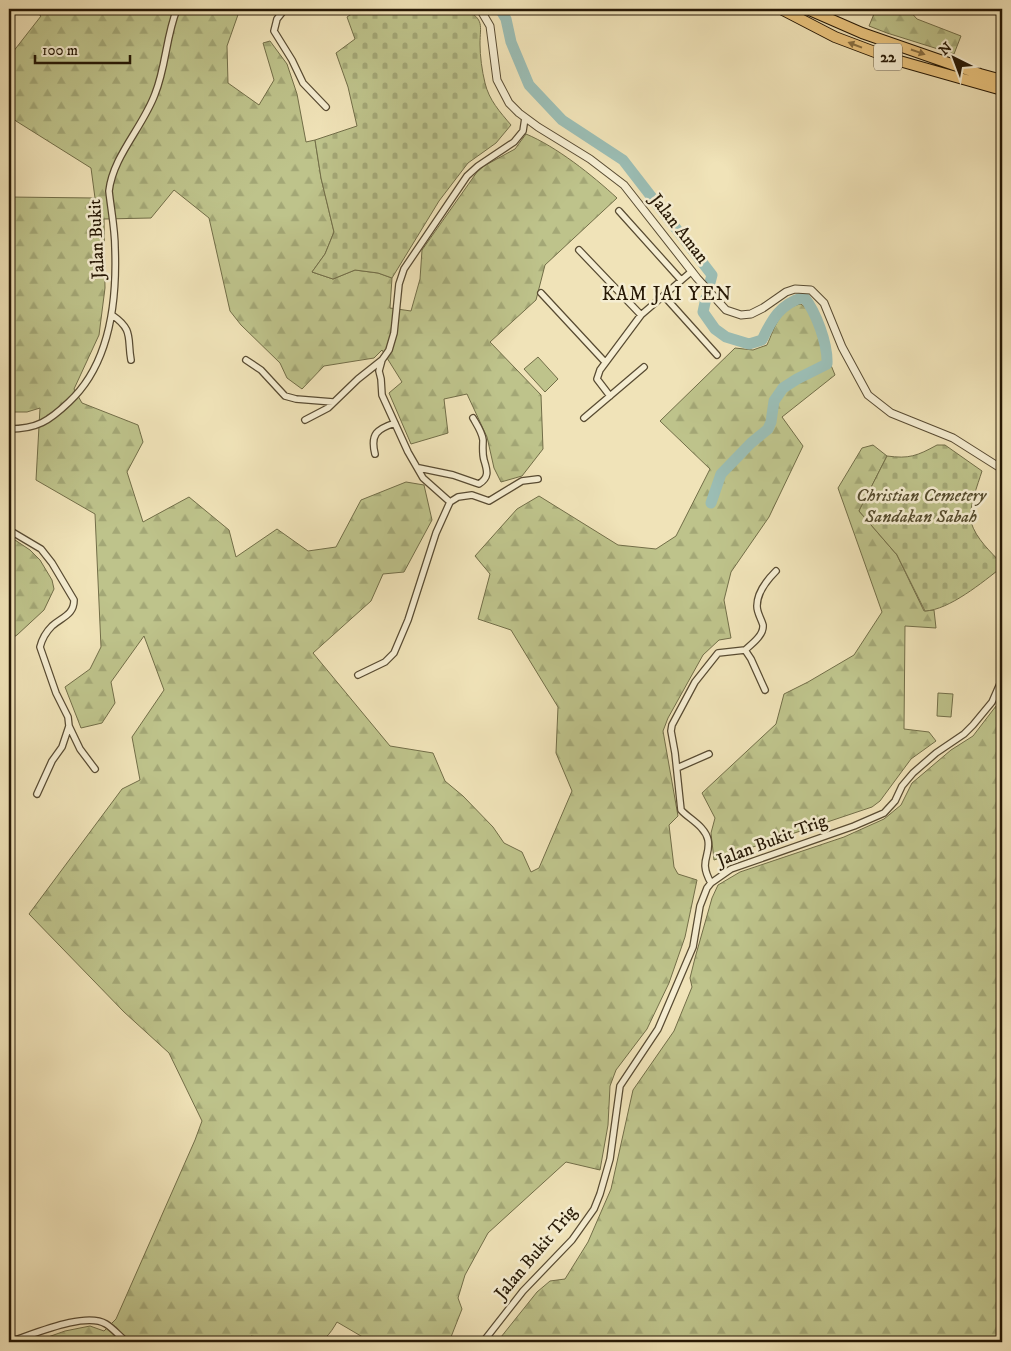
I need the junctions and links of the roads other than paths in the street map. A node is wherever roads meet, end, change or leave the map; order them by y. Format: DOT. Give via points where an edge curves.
graph roads {
  1 [pos="177,9"];
  2 [pos="285,9"];
  3 [pos="480,9"];
  4 [pos="781,9"];
  5 [pos="807,9"];
  6 [pos="1002,80"];
  7 [pos="1002,90"];
  8 [pos="326,107"];
  9 [pos="525,118"];
  10 [pos="619,211"];
  11 [pos="579,250"];
  12 [pos="692,270"];
  13 [pos="681,280"];
  14 [pos="540,293"];
  15 [pos="664,296"];
  16 [pos="112,315"];
  17 [pos="640,316"];
  18 [pos="717,355"];
  19 [pos="132,360"];
  20 [pos="246,360"];
  21 [pos="382,360"];
  22 [pos="606,362"];
  23 [pos="644,367"];
  24 [pos="610,396"];
  25 [pos="333,402"];
  26 [pos="473,418"];
  27 [pos="584,418"];
  28 [pos="305,420"];
  29 [pos="395,423"];
  30 [pos="9,430"];
  31 [pos="375,454"];
  32 [pos="419,468"];
  33 [pos="1002,469"];
  34 [pos="538,479"];
  35 [pos="450,502"];
  36 [pos="9,530"];
  37 [pos="776,572"];
  38 [pos="745,650"];
  39 [pos="358,675"];
  40 [pos="1002,679"];
  41 [pos="765,690"];
  42 [pos="70,726"];
  43 [pos="710,754"];
  44 [pos="677,768"];
  45 [pos="95,769"];
  46 [pos="37,794"];
  47 [pos="711,882"];
  48 [pos="9,1342"];
  49 [pos="127,1342"];
  50 [pos="238,1342"];
  51 [pos="281,1342"];
  52 [pos="483,1342"];
  1 -- 16 [label="street, Jalan Bukit" via="156,92 116,164 110,183 115,246"];
  2 -- 8 [label="street" via="274,30 302,83"];
  3 -- 9 [label="street, Jalan Aman" via="490,26 495,70 502,92"];
  7 -- 4 [label="highway, 22, one-way" via="896,60 835,37"];
  5 -- 6 [label="highway, 22, one-way" via="862,33"];
  9 -- 12 [label="street, Jalan Aman" via="624,185"];
  9 -- 21 [label="street" via="523,131 514,142 467,176 407,263 399,284 394,333"];
  10 -- 13 [label="street"];
  11 -- 17 [label="street"];
  12 -- 13 [label="street"];
  12 -- 33 [label="street, Jalan Aman" via="726,310 741,314 751,314 786,292 811,290 824,303 842,347 868,395 891,413 953,438"];
  13 -- 15 [label="street"];
  14 -- 22 [label="street"];
  15 -- 17 [label="street"];
  15 -- 18 [label="street"];
  16 -- 19 [label="street" via="128,331"];
  16 -- 30 [label="street, Jalan Bukit" via="98,360 77,395 46,421"];
  17 -- 22 [label="street"];
  20 -- 25 [label="street" via="261,370 284,396 296,400"];
  21 -- 25 [label="street"];
  21 -- 29 [label="street" via="379,371 382,395"];
  22 -- 24 [label="street" via="597,380"];
  23 -- 24 [label="street"];
  24 -- 27 [label="street"];
  25 -- 28 [label="street"];
  26 -- 32 [label="street" via="483,437 487,469 484,480 479,484"];
  29 -- 31 [label="street" via="375,434"];
  29 -- 32 [label="street"];
  32 -- 35 [label="street" via="424,478"];
  34 -- 35 [label="street" via="522,481 489,501 472,495"];
  35 -- 39 [label="street" via="394,653 385,662"];
  36 -- 42 [label="street" via="41,549 72,595 74,605 71,612 50,629 40,647"];
  37 -- 38 [label="street" via="766,581 758,598 762,630"];
  38 -- 41 [label="street"];
  38 -- 44 [label="street" via="718,653 695,682 672,725"];
  40 -- 47 [label="street, Jalan Bukit Trig" via="992,702 973,725 913,773 884,813 731,869"];
  42 -- 45 [label="street" via="80,750"];
  42 -- 46 [label="street"];
  43 -- 44 [label="street"];
  44 -- 47 [label="street" via="681,810 708,840 704,862 705,873"];
  47 -- 52 [label="street, Jalan Bukit Trig" via="700,906 693,947 658,1029 620,1086 610,1158 594,1208 576,1234 526,1286"];
  48 -- 49 [label="street" via="72,1322 91,1320 105,1324"];
  50 -- 51 [label="street"];
}
